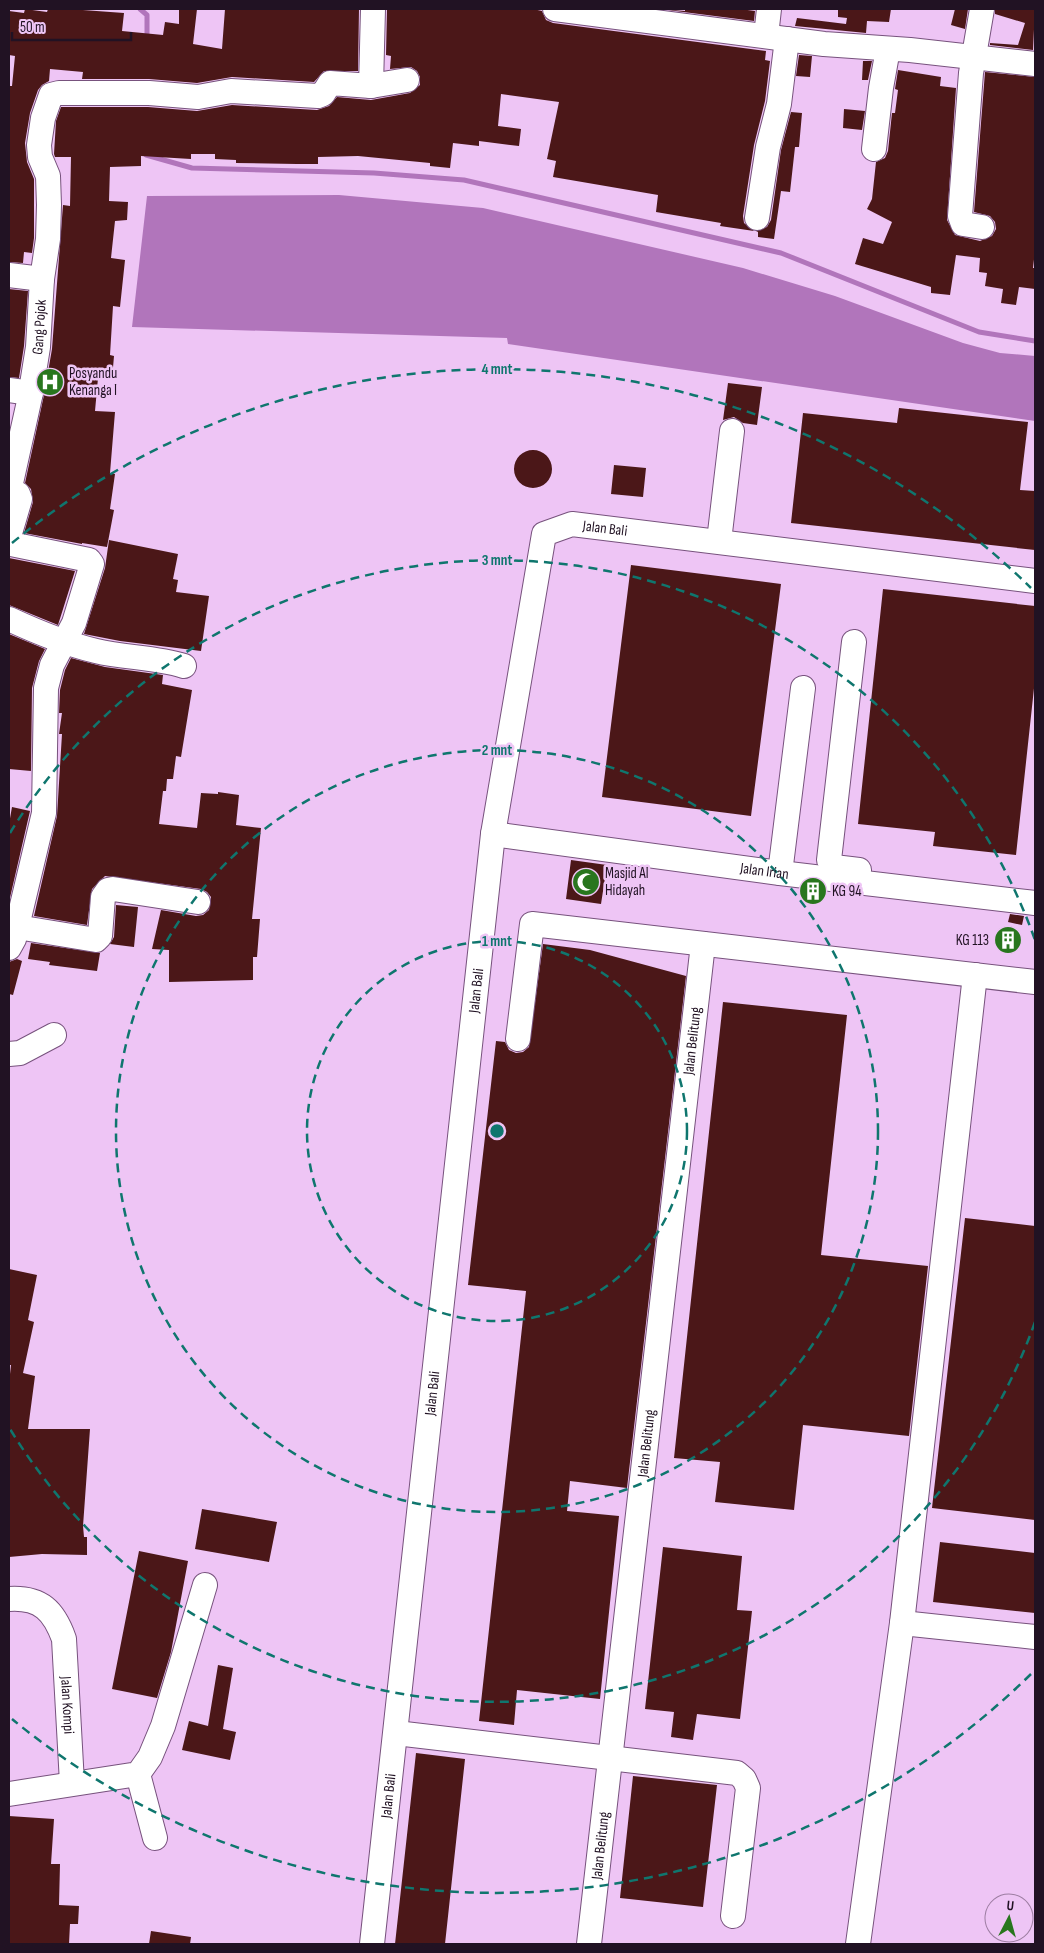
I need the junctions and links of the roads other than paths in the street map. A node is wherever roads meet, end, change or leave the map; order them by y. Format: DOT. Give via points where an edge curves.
graph roads {
  1 [pos="373,9"];
  2 [pos="555,9"];
  3 [pos="769,9"];
  4 [pos="982,9"];
  5 [pos="693,18"];
  6 [pos="777,38"];
  7 [pos="888,48"];
  8 [pos="973,57"];
  9 [pos="1035,64"];
  10 [pos="407,80"];
  11 [pos="370,86"];
  12 [pos="874,150"];
  13 [pos="758,218"];
  14 [pos="982,227"];
  15 [pos="9,275"];
  16 [pos="42,279"];
  17 [pos="20,391"];
  18 [pos="732,431"];
  19 [pos="10,492"];
  20 [pos="719,541"];
  21 [pos="1035,581"];
  22 [pos="9,619"];
  23 [pos="64,642"];
  24 [pos="854,642"];
  25 [pos="184,666"];
  26 [pos="803,688"];
  27 [pos="493,834"];
  28 [pos="780,873"];
  29 [pos="1035,889"];
  30 [pos="198,902"];
  31 [pos="1035,903"];
  32 [pos="13,938"];
  33 [pos="703,944"];
  34 [pos="975,975"];
  35 [pos="1035,982"];
  36 [pos="54,1035"];
  37 [pos="518,1039"];
  38 [pos="9,1054"];
  39 [pos="205,1584"];
  40 [pos="9,1599"];
  41 [pos="902,1624"];
  42 [pos="1035,1637"];
  43 [pos="396,1733"];
  44 [pos="609,1759"];
  45 [pos="138,1774"];
  46 [pos="72,1783"];
  47 [pos="9,1794"];
  48 [pos="154,1838"];
  49 [pos="734,1916"];
  50 [pos="372,1944"];
  51 [pos="589,1944"];
  52 [pos="858,1944"];
  1 -- 11 [label="street"];
  2 -- 5 [label="street"];
  3 -- 6 [label="street"];
  4 -- 8 [label="street"];
  5 -- 6 [label="street"];
  6 -- 7 [label="street"];
  6 -- 13 [label="street" via="779,104 768,147"];
  7 -- 8 [label="street"];
  7 -- 12 [label="street"];
  8 -- 9 [label="street"];
  8 -- 14 [label="street" via="964,134 960,220 963,224"];
  10 -- 11 [label="street"];
  11 -- 16 [label="street, Gang Pojok" via="330,83 318,96 231,91 198,97 59,93 48,98 40,145 40,157 48,176 48,239"];
  15 -- 16 [label="street"];
  16 -- 17 [label="street, Gang Pojok" via="38,348"];
  17 -- 19 [label="street, Gang Pojok"];
  18 -- 20 [label="street"];
  19 -- 23 [label="street" via="18,494 20,499 10,532 11,544 89,560 92,564 74,623"];
  20 -- 21 [label="street, Jalan Bali"];
  20 -- 27 [label="street, Jalan Bali" via="572,524 544,534"];
  22 -- 23 [label="street"];
  23 -- 25 [label="street" via="98,652"];
  23 -- 32 [label="street" via="52,665 46,688 44,814"];
  24 -- 29 [label="street" via="831,863 834,867"];
  26 -- 28 [label="street"];
  27 -- 28 [label="street, Jalan Irian"];
  27 -- 43 [label="street, Jalan Bali"];
  28 -- 31 [label="street, Jalan Irian"];
  30 -- 32 [label="street" via="113,889 108,890 103,898 100,936 96,940"];
  33 -- 34 [label="street"];
  33 -- 37 [label="street" via="532,924"];
  33 -- 44 [label="street, Jalan Belitung"];
  34 -- 35 [label="street"];
  34 -- 41 [label="street"];
  36 -- 38 [label="street" via="20,1053"];
  39 -- 45 [label="street" via="164,1726 150,1758"];
  40 -- 46 [label="street, Jalan Kompi" via="20,1598 46,1608 57,1621 64,1639"];
  41 -- 42 [label="street"];
  41 -- 52 [label="street"];
  43 -- 44 [label="street"];
  43 -- 50 [label="street, Jalan Bali"];
  44 -- 49 [label="street" via="737,1773 744,1779 748,1788"];
  44 -- 51 [label="street, Jalan Belitung"];
  45 -- 46 [label="street"];
  45 -- 48 [label="street"];
  46 -- 47 [label="street"];
}
